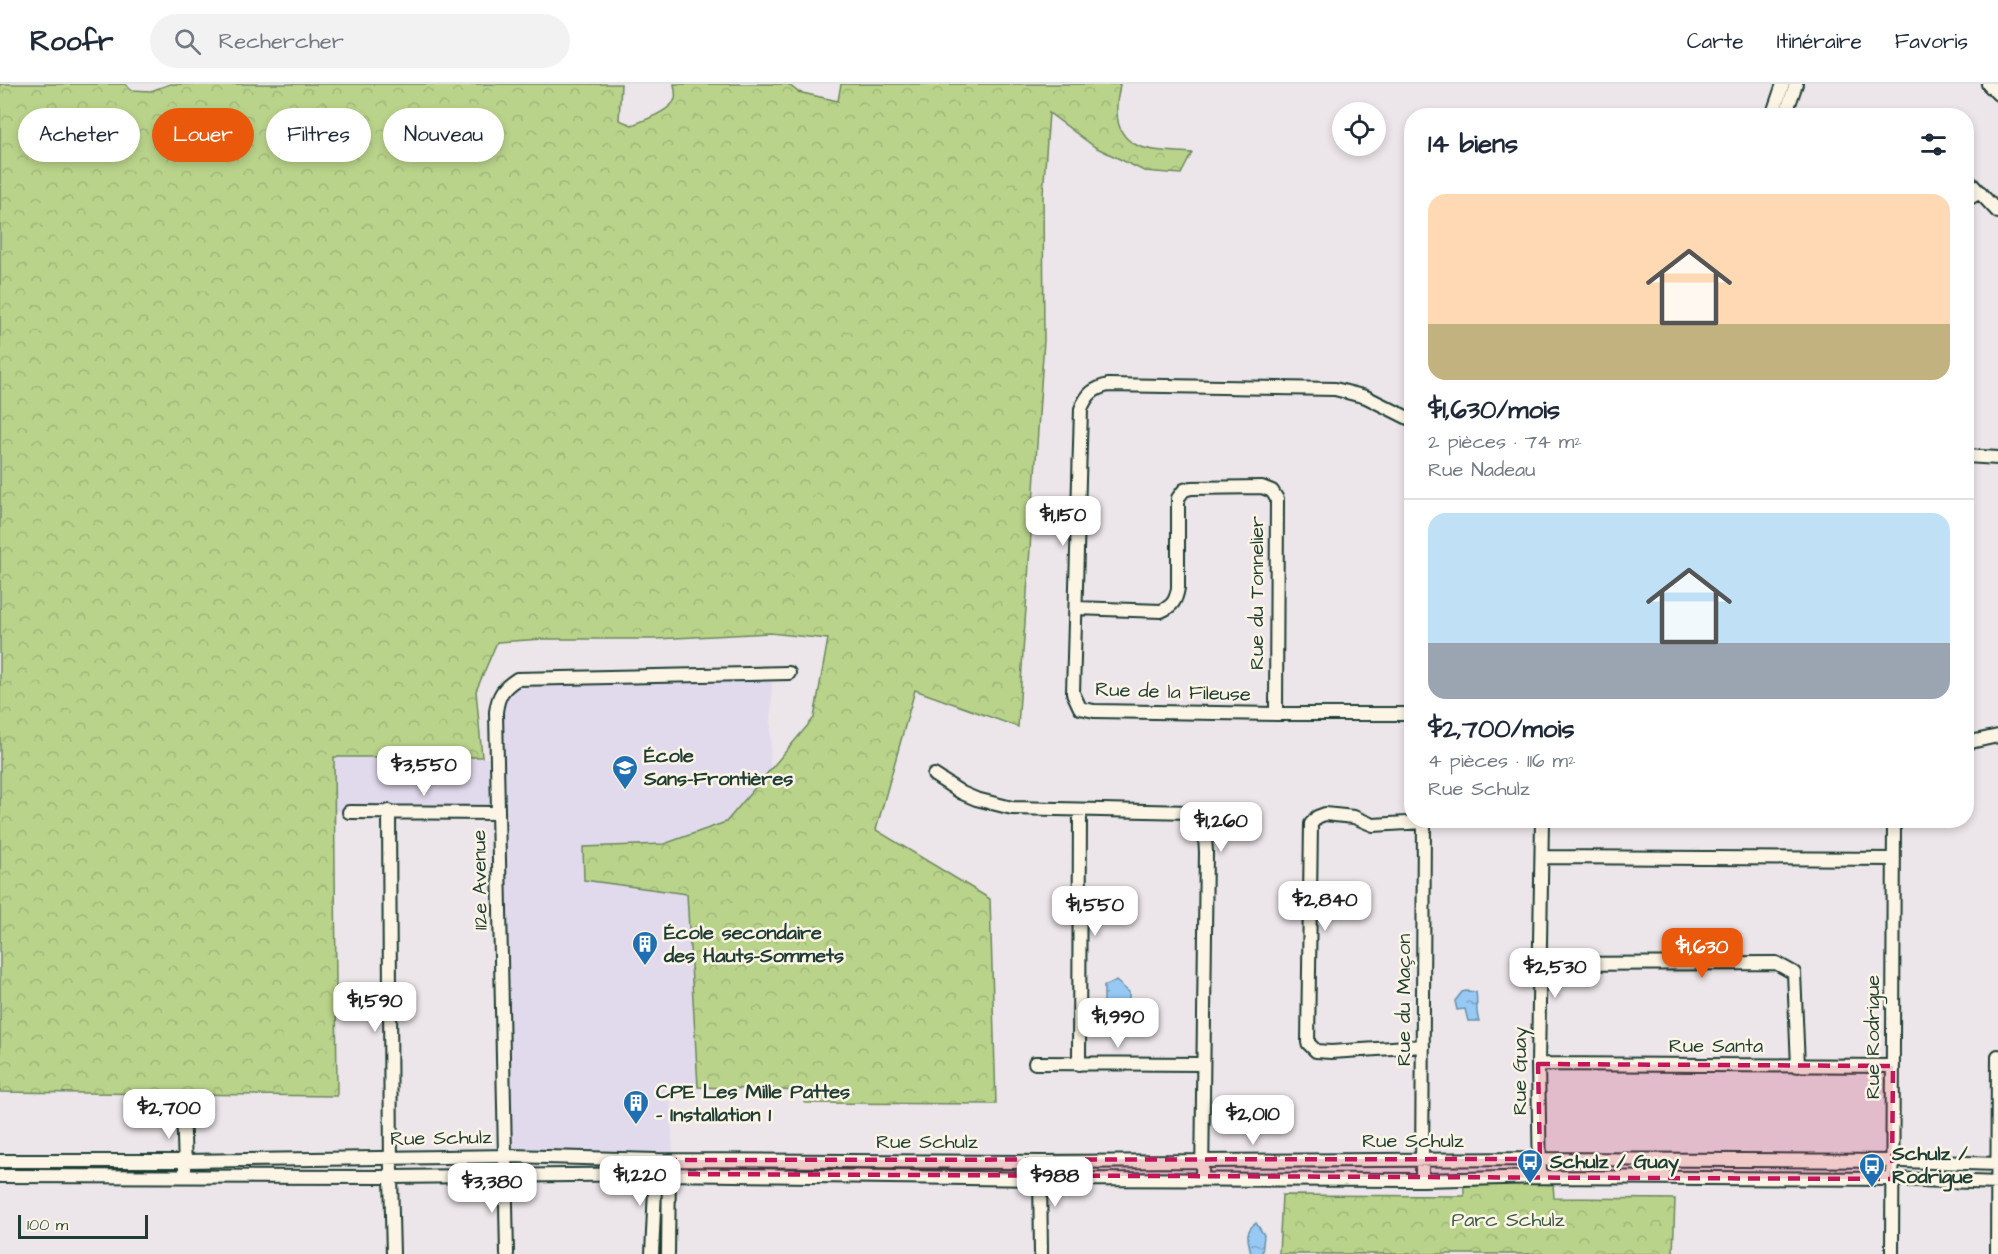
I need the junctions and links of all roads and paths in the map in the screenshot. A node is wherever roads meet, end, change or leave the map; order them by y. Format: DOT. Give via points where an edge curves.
graph roads {
  1 [pos="1783,84"];
  2 [pos="1796,84"];
  3 [pos="1988,84"];
  4 [pos="1998,94"];
  5 [pos="1775,108"];
  6 [pos="1788,108"];
  7 [pos="1974,186"];
  8 [pos="1980,192"];
  9 [pos="1974,195"];
  10 [pos="1998,212"];
  11 [pos="1404,416"];
  12 [pos="1974,456"];
  13 [pos="1998,458"];
  14 [pos="1076,608"];
  15 [pos="789,673"];
  16 [pos="1276,714"];
  17 [pos="1404,714"];
  18 [pos="1998,736"];
  19 [pos="1974,741"];
  20 [pos="934,775"];
  21 [pos="1080,810"];
  22 [pos="349,812"];
  23 [pos="389,812"];
  24 [pos="498,813"];
  25 [pos="1404,823"];
  26 [pos="1424,828"];
  27 [pos="1542,828"];
  28 [pos="1894,828"];
  29 [pos="1542,857"];
  30 [pos="1894,860"];
  31 [pos="1540,964"];
  32 [pos="1423,1046"];
  33 [pos="1998,1056"];
  34 [pos="1035,1064"];
  35 [pos="1079,1064"];
  36 [pos="1202,1064"];
  37 [pos="1538,1064"];
  38 [pos="1798,1066"];
  39 [pos="1893,1066"];
  40 [pos="183,1104"];
  41 [pos="506,1156"];
  42 [pos="579,1157"];
  43 [pos="391,1158"];
  44 [pos="1540,1159"];
  45 [pos="656,1160"];
  46 [pos="670,1160"];
  47 [pos="1678,1160"];
  48 [pos="0,1161"];
  49 [pos="184,1161"];
  50 [pos="1325,1161"];
  51 [pos="1422,1161"];
  52 [pos="1892,1161"];
  53 [pos="1040,1162"];
  54 [pos="1202,1162"];
  55 [pos="1998,1164"];
  56 [pos="506,1174"];
  57 [pos="578,1174"];
  58 [pos="656,1174"];
  59 [pos="669,1174"];
  60 [pos="185,1175"];
  61 [pos="0,1176"];
  62 [pos="391,1177"];
  63 [pos="1540,1177"];
  64 [pos="1678,1178"];
  65 [pos="1040,1179"];
  66 [pos="1202,1179"];
  67 [pos="1325,1179"];
  68 [pos="1892,1179"];
  69 [pos="1422,1180"];
  70 [pos="1998,1183"];
  71 [pos="393,1254"];
  72 [pos="507,1254"];
  73 [pos="652,1254"];
  74 [pos="668,1254"];
  75 [pos="1041,1254"];
  76 [pos="1892,1254"];
  77 [pos="1997,1254"];
  1 -- 5 [label="street"];
  2 -- 6 [label="street"];
  3 -- 4 [label="street"];
  7 -- 8 [label="street"];
  8 -- 9 [label="street"];
  8 -- 10 [label="street"];
  11 -- 14 [label="street, Rue de la Fileuse" via="1366,397 1335,389 1108,385 1094,389 1081,409"];
  12 -- 13 [label="street"];
  14 -- 16 [label="street, Rue de la Fileuse" via="1072,693 1080,708"];
  14 -- 16 [label="street, Rue du Tonnelier" via="1169,608 1179,588 1178,498 1184,490 1262,487 1272,491 1277,499"];
  15 -- 24 [label="street, 112e Avenue" via="517,679 497,698"];
  16 -- 17 [label="street, Rue de la Fileuse"];
  18 -- 19 [label="street"];
  20 -- 21 [label="street" via="962,793 1012,808"];
  21 -- 35 [label="street"];
  21 -- 36 [label="street" via="1191,812 1204,822"];
  22 -- 23 [label="street"];
  23 -- 24 [label="street"];
  23 -- 43 [label="street"];
  24 -- 41 [label="street, 112e Avenue"];
  25 -- 32 [label="street" via="1372,825 1354,817 1326,814 1311,824 1308,1043 1316,1051 1331,1052"];
  26 -- 32 [label="street, Rue du Maçon"];
  27 -- 29 [label="street, Rue Guay"];
  28 -- 30 [label="street, Rue Rodrigue"];
  29 -- 30 [label="street"];
  29 -- 31 [label="street, Rue Guay"];
  30 -- 39 [label="street, Rue Rodrigue"];
  31 -- 37 [label="street, Rue Guay"];
  31 -- 38 [label="street" via="1776,963 1794,973"];
  32 -- 51 [label="street, Rue du Maçon"];
  33 -- 55 [label="street"];
  34 -- 35 [label="street"];
  35 -- 36 [label="street"];
  36 -- 54 [label="street"];
  37 -- 38 [label="street, Rue Santa"];
  37 -- 44 [label="street, Rue Guay"];
  38 -- 39 [label="street, Rue Santa"];
  39 -- 52 [label="street, Rue Rodrigue"];
  40 -- 49 [label="street"];
  41 -- 42 [label="street, Rue Schulz"];
  41 -- 43 [label="street, Rue Schulz"];
  41 -- 56 [label="street, 112e Avenue"];
  42 -- 45 [label="street, Rue Schulz"];
  42 -- 57 [label="street"];
  43 -- 49 [label="street, Rue Schulz"];
  43 -- 62 [label="street"];
  44 -- 47 [label="street, Rue Schulz"];
  44 -- 51 [label="street, Rue Schulz"];
  44 -- 63 [label="street, Rue Guay"];
  45 -- 46 [label="street, Rue Schulz"];
  45 -- 58 [label="street"];
  46 -- 53 [label="street, Rue Schulz"];
  46 -- 59 [label="street"];
  47 -- 52 [label="street, Rue Schulz"];
  47 -- 64 [label="street"];
  48 -- 49 [label="street, Rue Schulz"];
  49 -- 60 [label="street"];
  50 -- 51 [label="street, Rue Schulz"];
  50 -- 54 [label="street, Rue Schulz"];
  50 -- 67 [label="street"];
  51 -- 69 [label="street, Rue du Maçon"];
  52 -- 55 [label="street, Rue Schulz"];
  52 -- 68 [label="street, Rue Rodrigue"];
  53 -- 54 [label="street, Rue Schulz"];
  53 -- 65 [label="street"];
  54 -- 66 [label="street"];
  55 -- 70 [label="street"];
  56 -- 57 [label="street, Rue Schulz"];
  56 -- 62 [label="street, Rue Schulz"];
  56 -- 72 [label="street, 112e Avenue"];
  57 -- 58 [label="street, Rue Schulz"];
  58 -- 59 [label="street, Rue Schulz"];
  58 -- 73 [label="street"];
  59 -- 65 [label="street, Rue Schulz"];
  59 -- 74 [label="street"];
  60 -- 61 [label="street, Rue Schulz"];
  60 -- 62 [label="street, Rue Schulz"];
  62 -- 71 [label="street"];
  63 -- 64 [label="street, Rue Schulz"];
  63 -- 69 [label="street, Rue Schulz"];
  64 -- 68 [label="street, Rue Schulz"];
  65 -- 66 [label="street, Rue Schulz"];
  65 -- 75 [label="street"];
  66 -- 67 [label="street, Rue Schulz"];
  67 -- 69 [label="street, Rue Schulz"];
  68 -- 70 [label="street, Rue Schulz"];
  68 -- 76 [label="street, Rue Rodrigue"];
  70 -- 77 [label="street"];
}
